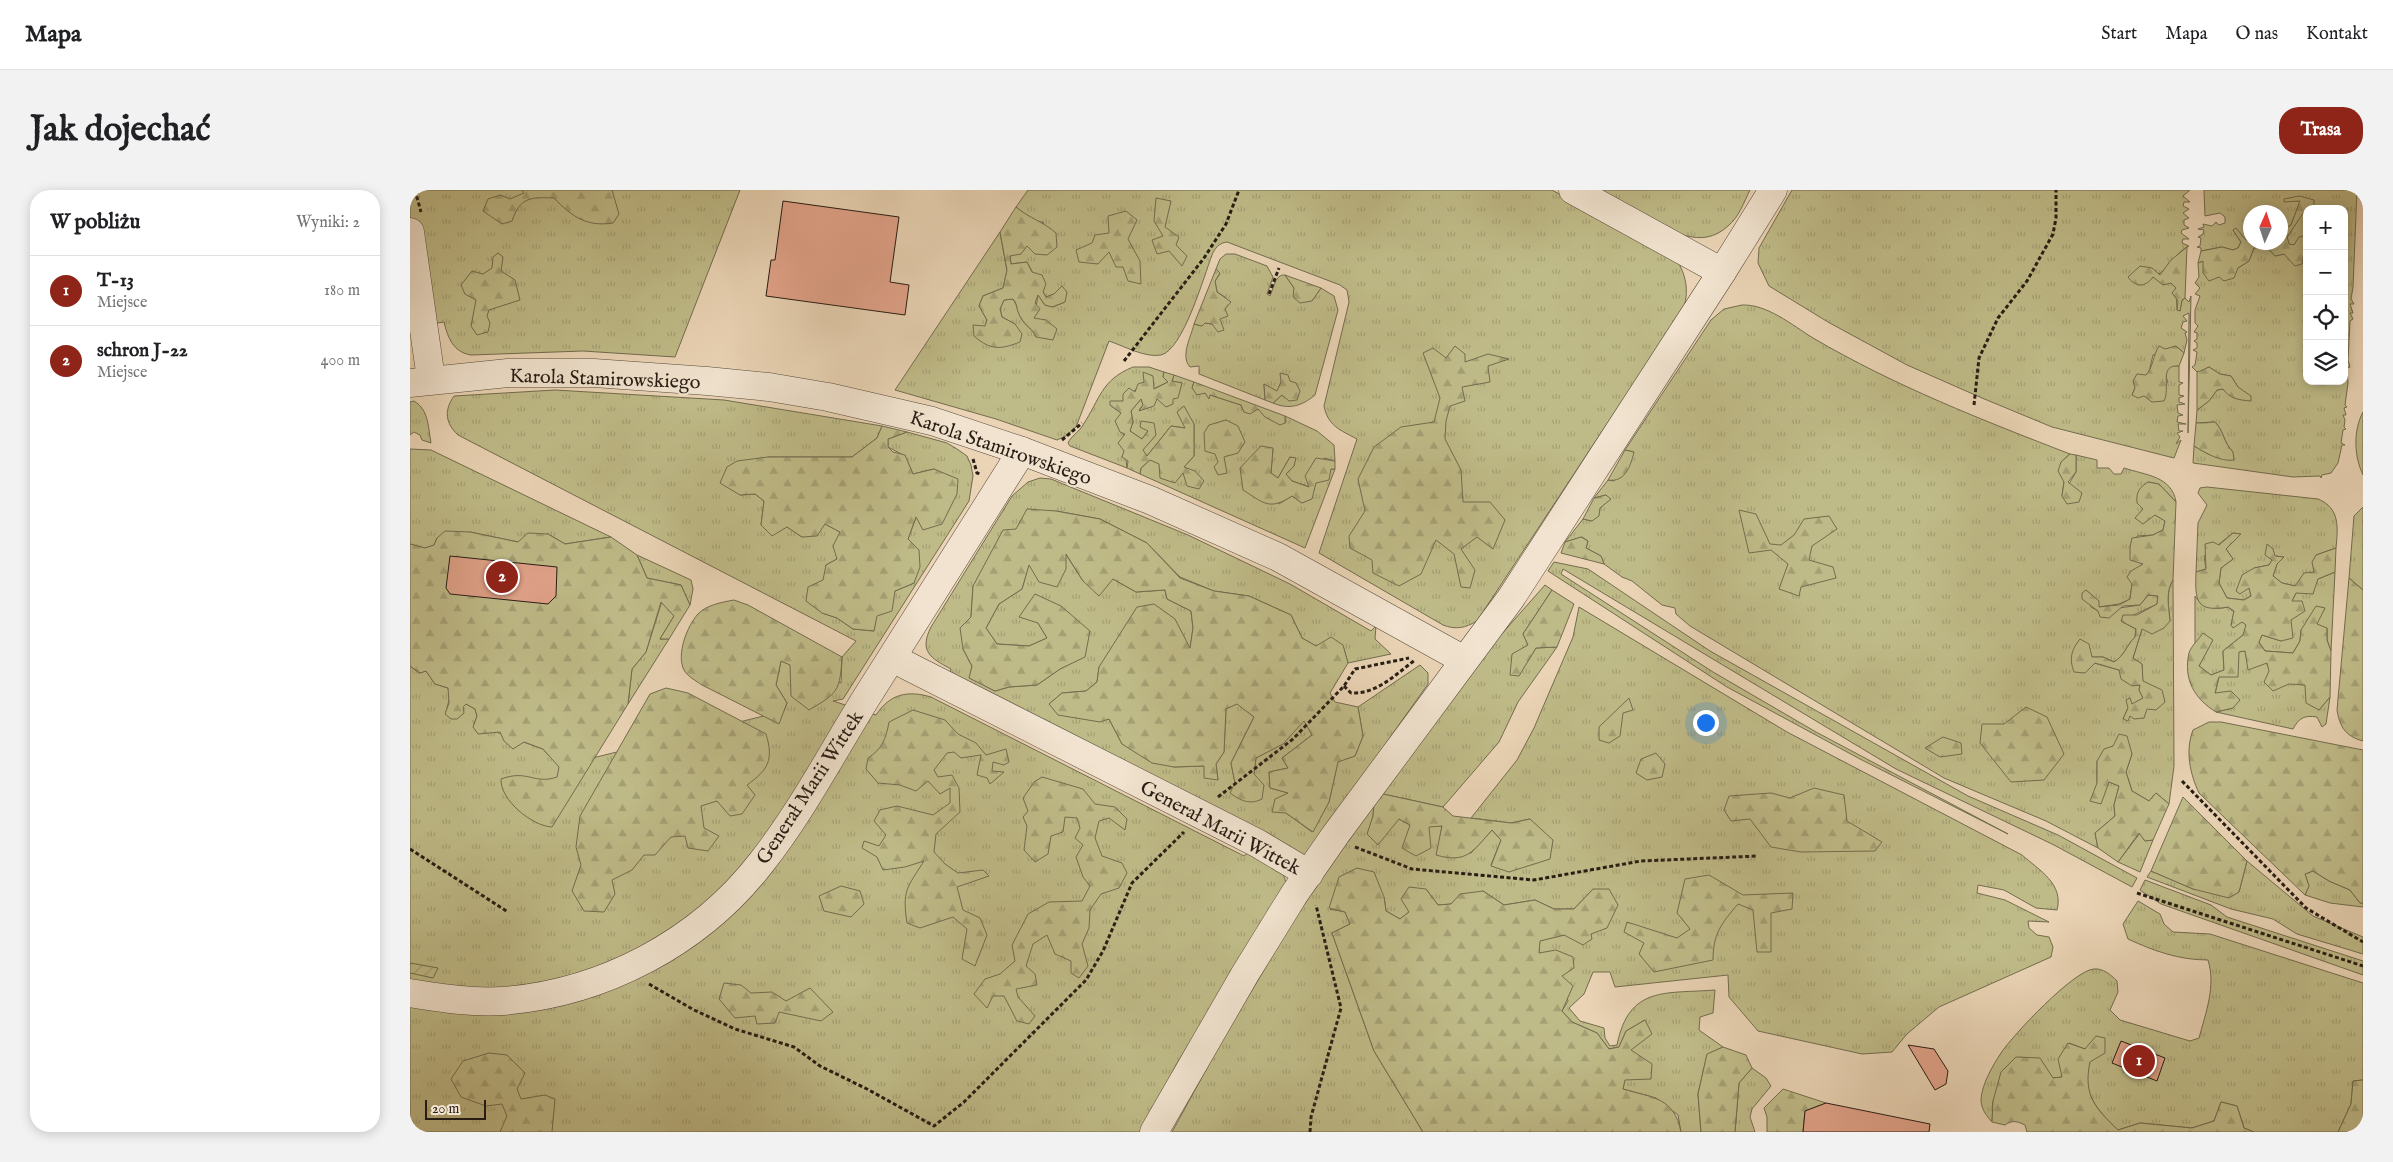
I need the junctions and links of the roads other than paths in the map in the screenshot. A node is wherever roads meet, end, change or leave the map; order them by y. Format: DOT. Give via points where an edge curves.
graph roads {
  1 [pos="1573,190"];
  2 [pos="1773,190"];
  3 [pos="410,232"];
  4 [pos="1722,272"];
  5 [pos="421,381"];
  6 [pos="1022,451"];
  7 [pos="892,658"];
  8 [pos="1464,660"];
  9 [pos="1309,874"];
  10 [pos="410,993"];
  11 [pos="1154,1132"];
  1 -- 4 [label="street"];
  2 -- 4 [label="street"];
  3 -- 5 [label="street"];
  4 -- 8 [label="street" via="1511,598"];
  5 -- 6 [label="street, Karola Stamirowskiego" via="508,373 594,373 769,387 909,416 967,431"];
  6 -- 7 [label="street, Generał Marii Wittek" via="990,480"];
  6 -- 8 [label="street, Karola Stamirowskiego" via="1150,500 1278,557"];
  7 -- 9 [label="street, Generał Marii Wittek" via="1194,820 1257,842"];
  7 -- 10 [label="street, Generał Marii Wittek" via="788,828 766,858 716,912 685,936 615,975 554,993 502,1001 450,1000"];
  8 -- 9 [label="street"];
  9 -- 11 [label="street" via="1245,974"];
}
